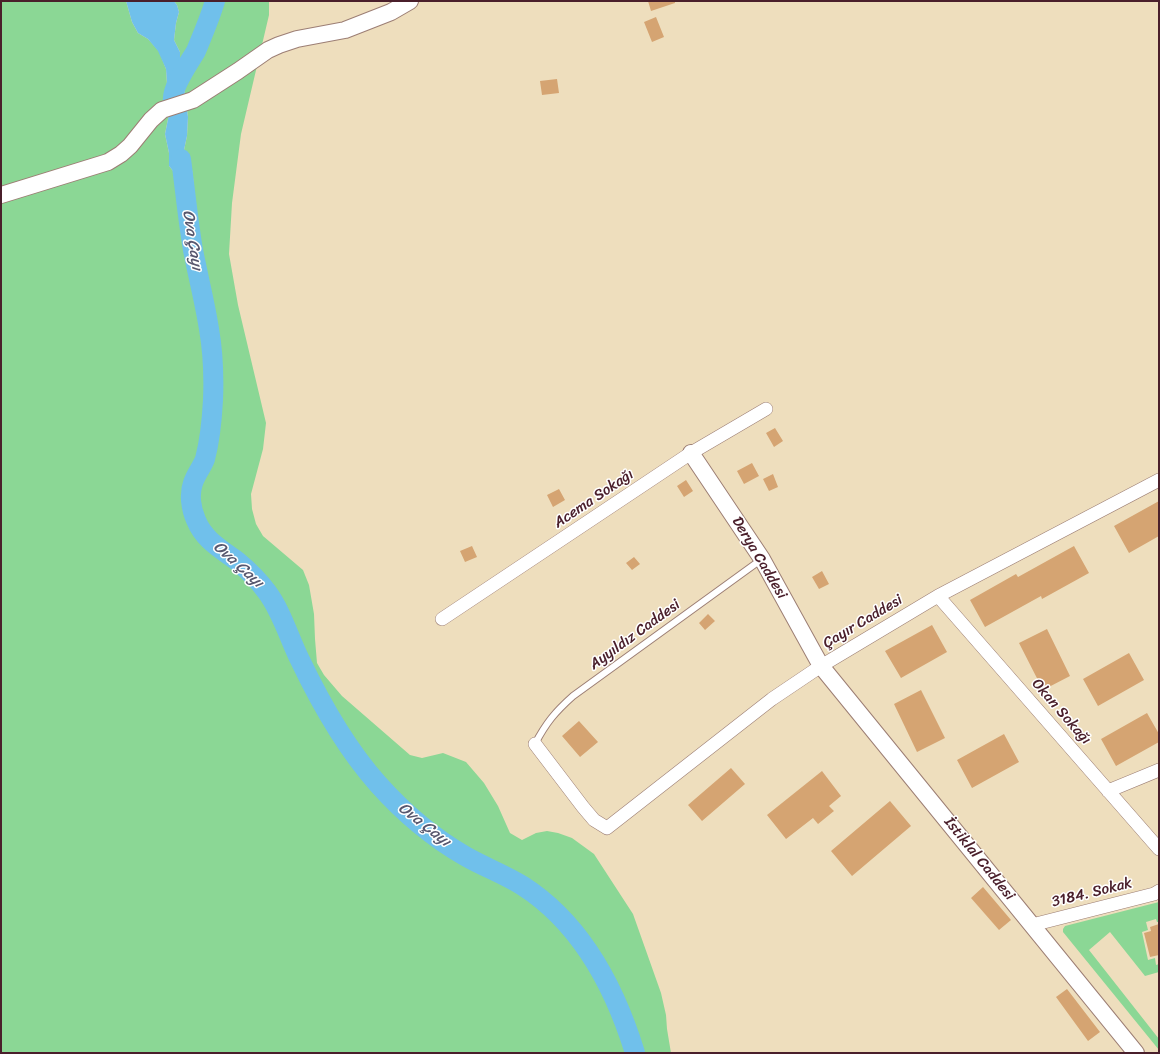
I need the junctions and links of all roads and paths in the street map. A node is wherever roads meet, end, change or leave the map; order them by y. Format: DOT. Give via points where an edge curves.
graph roads {
  1 [pos="410,1"];
  2 [pos="1,194"];
  3 [pos="766,409"];
  4 [pos="691,453"];
  5 [pos="1159,480"];
  6 [pos="762,559"];
  7 [pos="938,596"];
  8 [pos="442,619"];
  9 [pos="821,666"];
  10 [pos="535,744"];
  11 [pos="1159,770"];
  12 [pos="1108,791"];
  13 [pos="1159,849"];
  14 [pos="1159,891"];
  15 [pos="1032,925"];
  16 [pos="1136,1053"];
  1 -- 2 [label="street" via="391,12 345,30 297,39 268,50 193,100 162,110 130,146 108,162"];
  3 -- 4 [label="street, Acema Sokağı"];
  4 -- 6 [label="street, Derya Caddesi"];
  4 -- 8 [label="street, Acema Sokağı"];
  5 -- 7 [label="street, Çayır Caddesi"];
  6 -- 9 [label="street, Derya Caddesi"];
  6 -- 10 [label="lane, Ayyıldız Caddesi" via="573,696 545,725"];
  7 -- 9 [label="street, Çayır Caddesi"];
  7 -- 12 [label="street, Okan Sokağı"];
  9 -- 10 [label="street, Çayır Caddesi" via="772,699 607,828 594,820"];
  9 -- 15 [label="street, İstiklal Caddesi"];
  11 -- 12 [label="street"];
  12 -- 13 [label="street, Okan Sokağı"];
  14 -- 15 [label="street, 3184. Sokak"];
  15 -- 16 [label="street, İstiklal Caddesi"];
}
